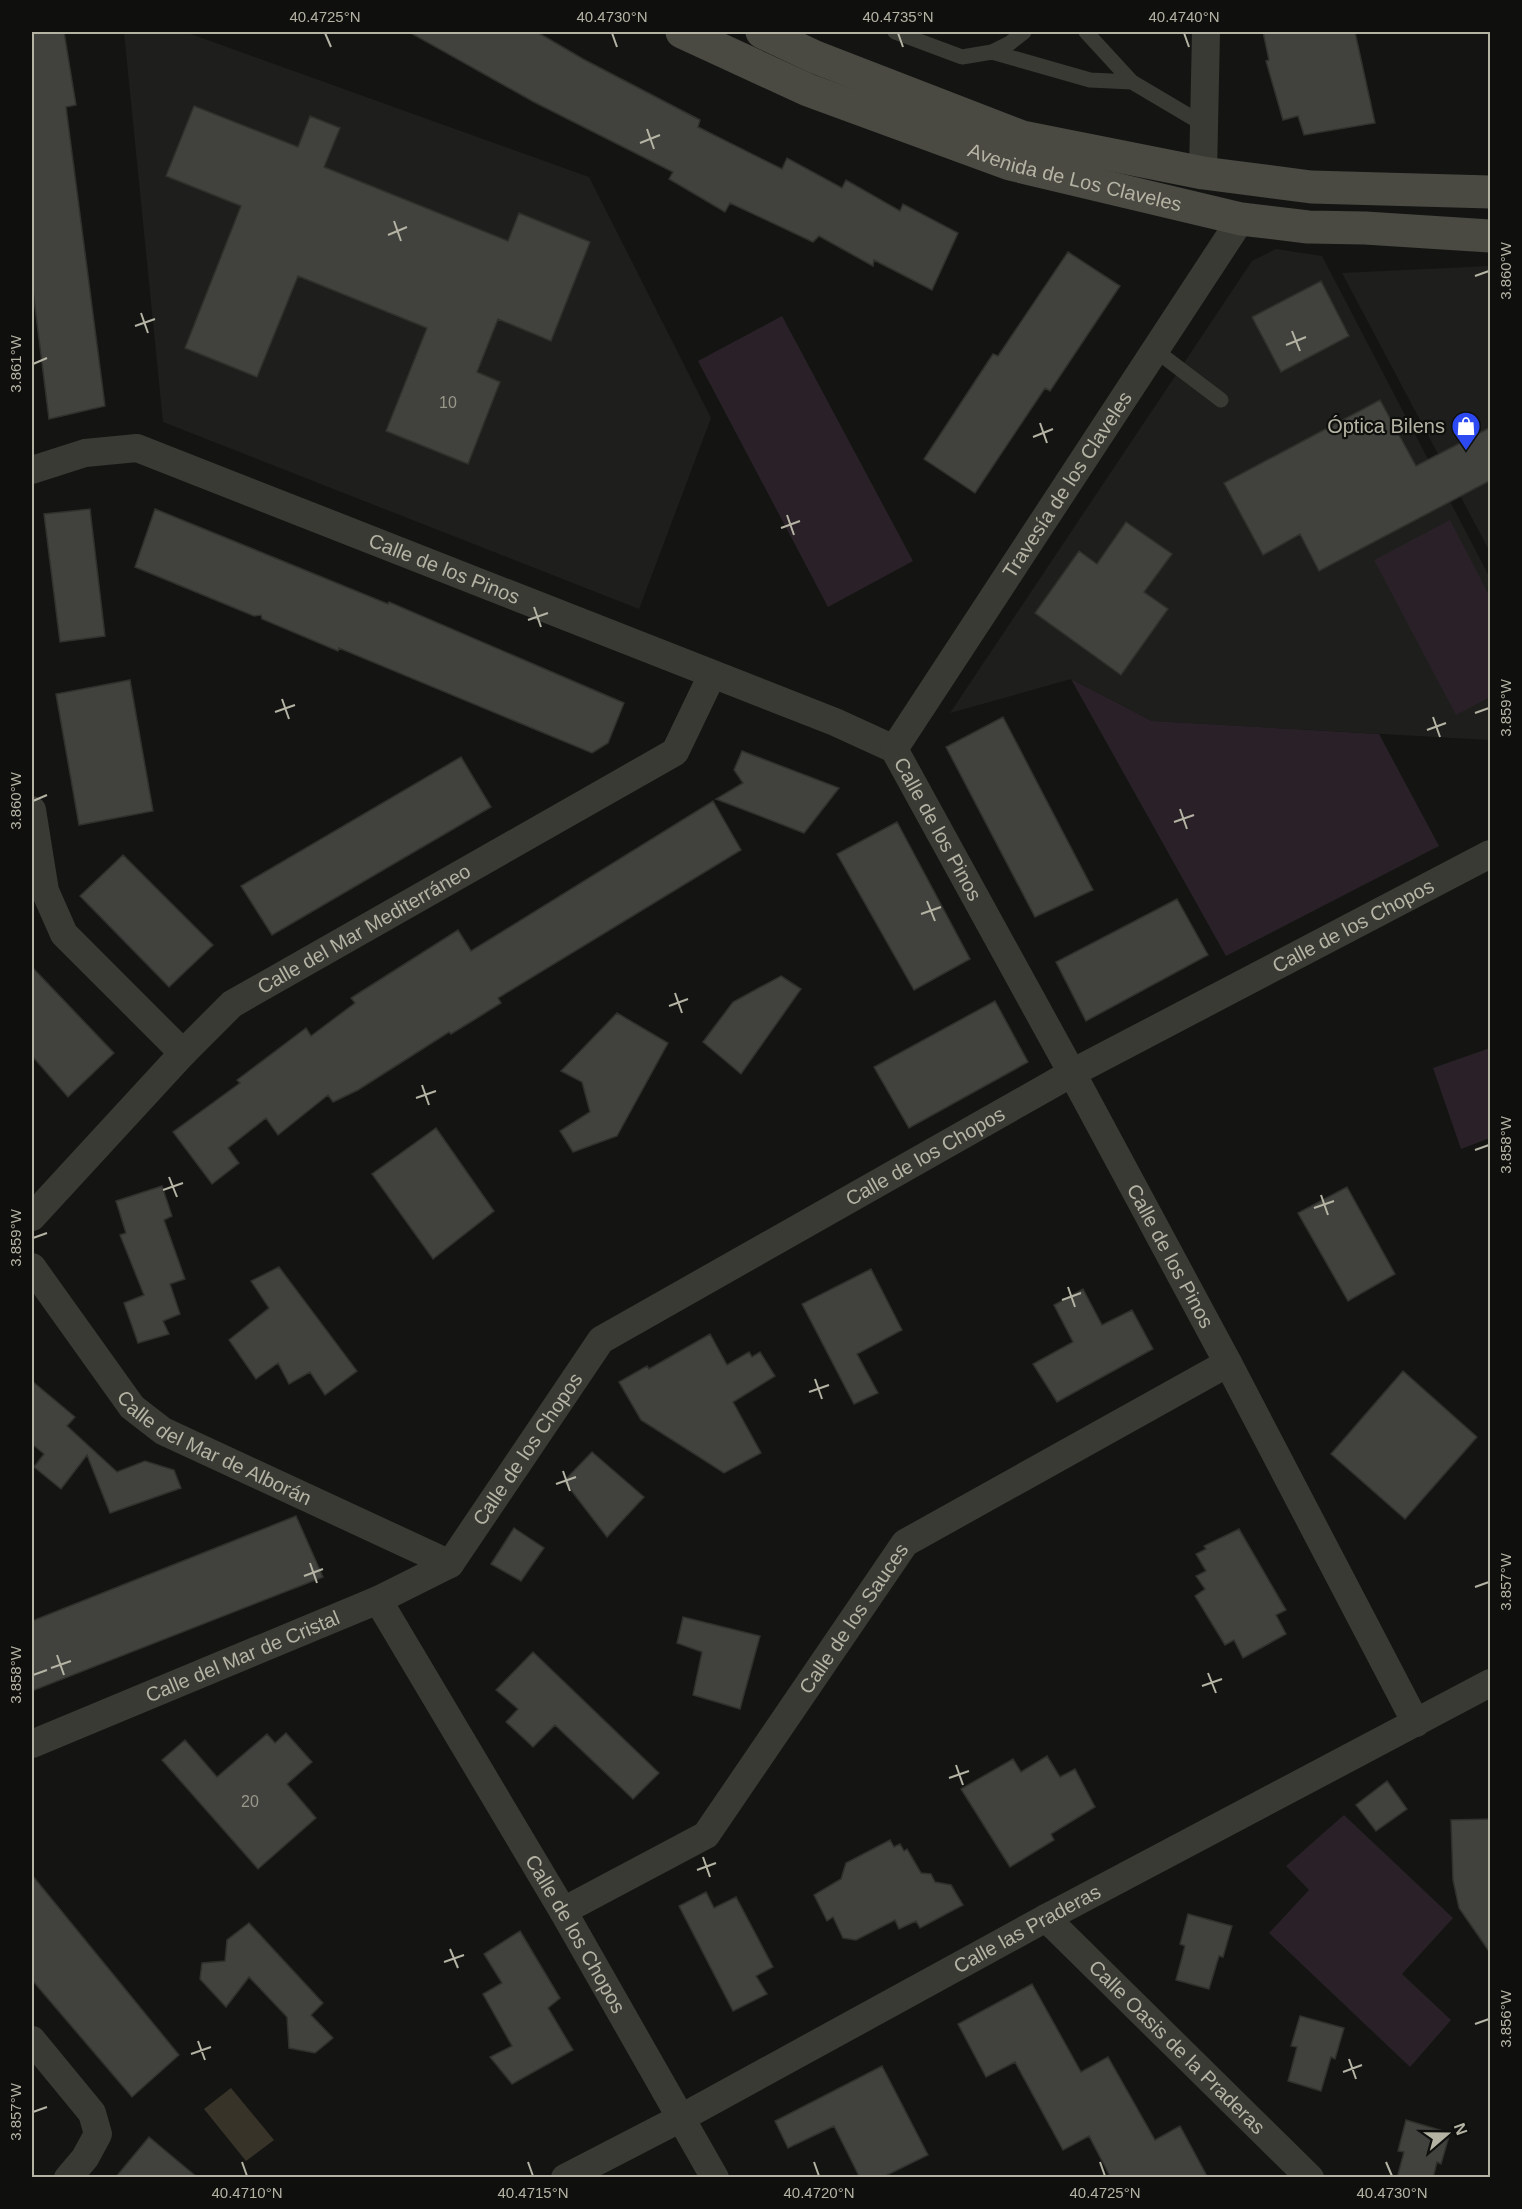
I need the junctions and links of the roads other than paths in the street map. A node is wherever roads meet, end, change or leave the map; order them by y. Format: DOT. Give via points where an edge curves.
graph roads {
  1 [pos="682,32"];
  2 [pos="762,32"];
  3 [pos="895,32"];
  4 [pos="1024,32"];
  5 [pos="1086,32"];
  6 [pos="1206,32"];
  7 [pos="992,52"];
  8 [pos="1132,82"];
  9 [pos="1203,124"];
  10 [pos="1203,172"];
  11 [pos="1491,192"];
  12 [pos="1240,219"];
  13 [pos="1491,236"];
  14 [pos="1155,350"];
  15 [pos="1221,400"];
  16 [pos="32,470"];
  17 [pos="712,675"];
  18 [pos="894,749"];
  19 [pos="32,810"];
  20 [pos="1491,854"];
  21 [pos="183,1053"];
  22 [pos="1072,1073"];
  23 [pos="32,1217"];
  24 [pos="32,1267"];
  25 [pos="1228,1363"];
  26 [pos="450,1564"];
  27 [pos="378,1600"];
  28 [pos="1491,1683"];
  29 [pos="1416,1723"];
  30 [pos="32,1744"];
  31 [pos="563,1911"];
  32 [pos="1046,1918"];
  33 [pos="32,2040"];
  34 [pos="681,2118"];
  35 [pos="68,2178"];
  36 [pos="565,2178"];
  37 [pos="716,2178"];
  38 [pos="1310,2178"];
  1 -- 12 [label="street, Avenida de Los Claveles" via="808,90 1010,164"];
  2 -- 10 [label="street, Avenida de Los Claveles" via="815,57 1022,137"];
  3 -- 7 [label="lane" via="962,57"];
  4 -- 7 [label="lane"];
  5 -- 8 [label="lane"];
  6 -- 9 [label="street"];
  7 -- 8 [label="lane" via="1090,80"];
  8 -- 9 [label="lane"];
  9 -- 10 [label="street"];
  10 -- 11 [label="street, Avenida de Los Claveles" via="1311,187"];
  12 -- 13 [label="street, Avenida de Los Claveles" via="1308,227"];
  12 -- 14 [label="street, Travesía de los Claveles"];
  14 -- 15 [label="lane"];
  14 -- 18 [label="street, Travesía de los Claveles"];
  16 -- 17 [label="street, Calle de los Pinos" via="85,453 137,448"];
  17 -- 18 [label="street, Calle de los Pinos"];
  17 -- 21 [label="street, Calle del Mar Mediterráneo" via="675,752 232,1004"];
  18 -- 22 [label="street, Calle de los Pinos"];
  19 -- 21 [label="street" via="45,891 64,934"];
  20 -- 22 [label="street, Calle de los Chopos"];
  21 -- 23 [label="street, Calle del Mar Mediterráneo"];
  22 -- 25 [label="street, Calle de los Pinos"];
  22 -- 26 [label="street, Calle de los Chopos" via="601,1340"];
  24 -- 26 [label="street, Calle del Mar de Alborán" via="132,1407 163,1431"];
  25 -- 29 [label="street, Calle de los Pinos"];
  25 -- 31 [label="street, Calle de los Sauces" via="905,1543 706,1835"];
  26 -- 27 [label="street, Calle del Mar de Cristal"];
  27 -- 30 [label="street, Calle del Mar de Cristal"];
  27 -- 31 [label="street, Calle de los Chopos"];
  28 -- 29 [label="street, Calle las Praderas"];
  29 -- 32 [label="street, Calle las Praderas"];
  31 -- 34 [label="street, Calle de los Chopos"];
  32 -- 34 [label="street, Calle las Praderas"];
  32 -- 38 [label="street, Calle Oasis de la Praderas"];
  33 -- 35 [label="street" via="92,2113 98,2134"];
  34 -- 36 [label="street, Calle las Praderas"];
  34 -- 37 [label="street, Calle de los Chopos"];
}
